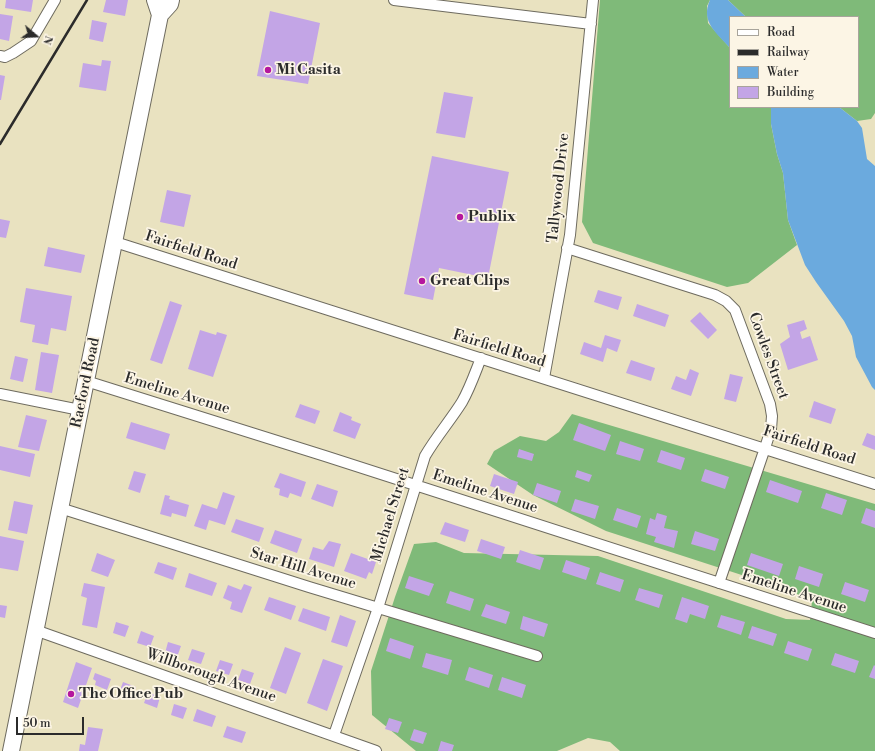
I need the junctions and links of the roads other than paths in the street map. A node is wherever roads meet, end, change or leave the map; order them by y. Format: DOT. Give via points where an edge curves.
graph roads {
  1 [pos="55,0"];
  2 [pos="155,0"];
  3 [pos="171,0"];
  4 [pos="394,0"];
  5 [pos="594,0"];
  6 [pos="160,15"];
  7 [pos="591,24"];
  8 [pos="0,56"];
  9 [pos="115,242"];
  10 [pos="567,248"];
  11 [pos="480,358"];
  12 [pos="544,378"];
  13 [pos="86,381"];
  14 [pos="0,394"];
  15 [pos="80,410"];
  16 [pos="765,448"];
  17 [pos="875,484"];
  18 [pos="417,486"];
  19 [pos="60,508"];
  20 [pos="719,583"];
  21 [pos="378,608"];
  22 [pos="35,630"];
  23 [pos="875,633"];
  24 [pos="537,656"];
  25 [pos="334,735"];
  26 [pos="11,751"];
  27 [pos="376,751"];
  1 -- 8 [label="street" via="31,41 5,57"];
  2 -- 6 [label="main road, Raeford Road"];
  3 -- 6 [label="main road, Raeford Road"];
  4 -- 7 [label="street"];
  5 -- 7 [label="street, Tallywood Drive"];
  6 -- 9 [label="main road, Raeford Road"];
  7 -- 10 [label="street, Tallywood Drive"];
  9 -- 11 [label="street, Fairfield Road"];
  9 -- 13 [label="main road, Raeford Road"];
  10 -- 12 [label="street, Tallywood Drive"];
  10 -- 16 [label="street, Cowles Street" via="716,295 735,310 770,404 771,429"];
  11 -- 12 [label="street, Fairfield Road"];
  11 -- 18 [label="street, Michael Street" via="463,400 425,456"];
  12 -- 16 [label="street, Fairfield Road"];
  13 -- 15 [label="main road, Raeford Road"];
  13 -- 18 [label="street, Emeline Avenue"];
  14 -- 15 [label="street"];
  15 -- 19 [label="main road, Raeford Road"];
  16 -- 17 [label="street, Fairfield Road"];
  16 -- 20 [label="street, Cowles Street"];
  18 -- 20 [label="street, Emeline Avenue"];
  18 -- 21 [label="street, Michael Street"];
  19 -- 21 [label="street, Star Hill Avenue"];
  19 -- 22 [label="main road, Raeford Road"];
  20 -- 23 [label="street, Emeline Avenue"];
  21 -- 24 [label="street, Star Hill Avenue"];
  21 -- 25 [label="street, Michael Street"];
  22 -- 25 [label="street, Willborough Avenue"];
  22 -- 26 [label="main road, Raeford Road"];
  25 -- 27 [label="street, Willborough Avenue"];
}
